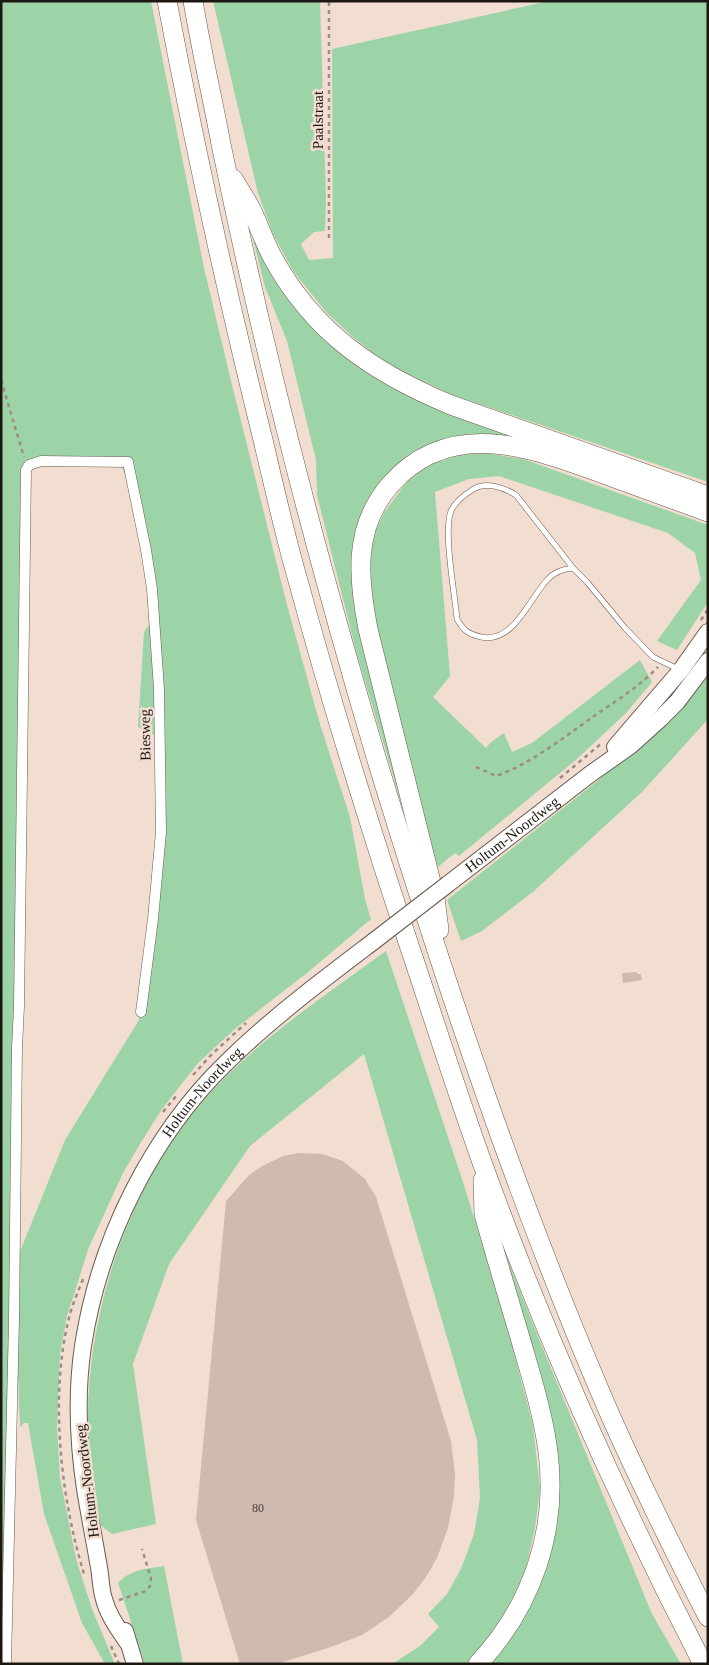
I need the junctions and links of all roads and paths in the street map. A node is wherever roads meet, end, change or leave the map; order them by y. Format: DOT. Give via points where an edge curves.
graph roads {
  1 [pos="167,1"];
  2 [pos="193,1"];
  3 [pos="330,1"];
  4 [pos="226,168"];
  5 [pos="329,238"];
  6 [pos="1,380"];
  7 [pos="29,465"];
  8 [pos="708,496"];
  9 [pos="708,512"];
  10 [pos="572,568"];
  11 [pos="708,609"];
  12 [pos="702,629"];
  13 [pos="708,661"];
  14 [pos="662,662"];
  15 [pos="681,670"];
  16 [pos="697,677"];
  17 [pos="602,742"];
  18 [pos="476,767"];
  19 [pos="589,774"];
  20 [pos="557,780"];
  21 [pos="446,976"];
  22 [pos="141,1012"];
  23 [pos="250,1020"];
  24 [pos="193,1075"];
  25 [pos="177,1094"];
  26 [pos="162,1114"];
  27 [pos="482,1163"];
  28 [pos="84,1273"];
  29 [pos="142,1548"];
  30 [pos="98,1562"];
  31 [pos="87,1584"];
  32 [pos="116,1601"];
  33 [pos="708,1616"];
  34 [pos="109,1640"];
  35 [pos="127,1642"];
  36 [pos="6,1664"];
  37 [pos="119,1664"];
  38 [pos="135,1664"];
  39 [pos="478,1664"];
  40 [pos="703,1664"];
  1 -- 27 [label="highway" via="212,228 296,574 374,842"];
  2 -- 4 [label="highway"];
  3 -- 5 [label="path, Paalstraat"];
  4 -- 8 [label="highway" via="251,209 273,258 294,290 333,335 366,361 406,385 451,404"];
  4 -- 21 [label="highway" via="321,565 399,831"];
  6 -- 7 [label="path" via="22,454"];
  7 -- 22 [label="street, Biesweg" via="41,461 128,462 131,473 152,588 159,689 161,832"];
  7 -- 36 [label="street" via="26,470 20,1006"];
  9 -- 21 [label="highway" via="545,454 508,444 486,443 453,446 427,456 406,469 377,504 367,525 361,550 363,599 435,898"];
  10 -- 10 [label="lane" via="563,569 549,578 512,627 485,638 471,635 457,619 447,527 451,510 476,487 506,488 516,495"];
  10 -- 14 [label="lane" via="647,651"];
  11 -- 12 [label="path"];
  12 -- 15 [label="main road, Holtum-Noordweg"];
  13 -- 16 [label="main road, Holtum-Noordweg"];
  14 -- 15 [label="lane"];
  14 -- 18 [label="path" via="633,688 536,757 496,776"];
  15 -- 16 [label="lane"];
  15 -- 19 [label="main road, Holtum-Noordweg"];
  16 -- 19 [label="main road, Holtum-Noordweg" via="660,719 630,746"];
  17 -- 20 [label="path, Holtum-Noordweg"];
  19 -- 30 [label="main road, Holtum-Noordweg, bridge" via="287,1008 208,1081 161,1143 120,1220 98,1281 83,1346 81,1449"];
  21 -- 33 [label="highway" via="478,1072 567,1311 667,1537"];
  23 -- 24 [label="path, Holtum-Noordweg"];
  25 -- 26 [label="path, Holtum-Noordweg"];
  27 -- 39 [label="highway" via="484,1214 541,1414 550,1482 547,1528 533,1578 514,1618"];
  27 -- 40 [label="highway" via="549,1337 598,1452"];
  28 -- 31 [label="path, Holtum-Noordweg" via="69,1318 62,1354 60,1399 66,1494"];
  29 -- 32 [label="path" via="151,1578 150,1586 146,1591"];
  30 -- 32 [label="main road, Holtum-Noordweg"];
  30 -- 35 [label="main road, Holtum-Noordweg" via="103,1597"];
  32 -- 35 [label="main road, Holtum-Noordweg"];
  34 -- 37 [label="path"];
  35 -- 38 [label="main road, Holtum-Noordweg"];
}
